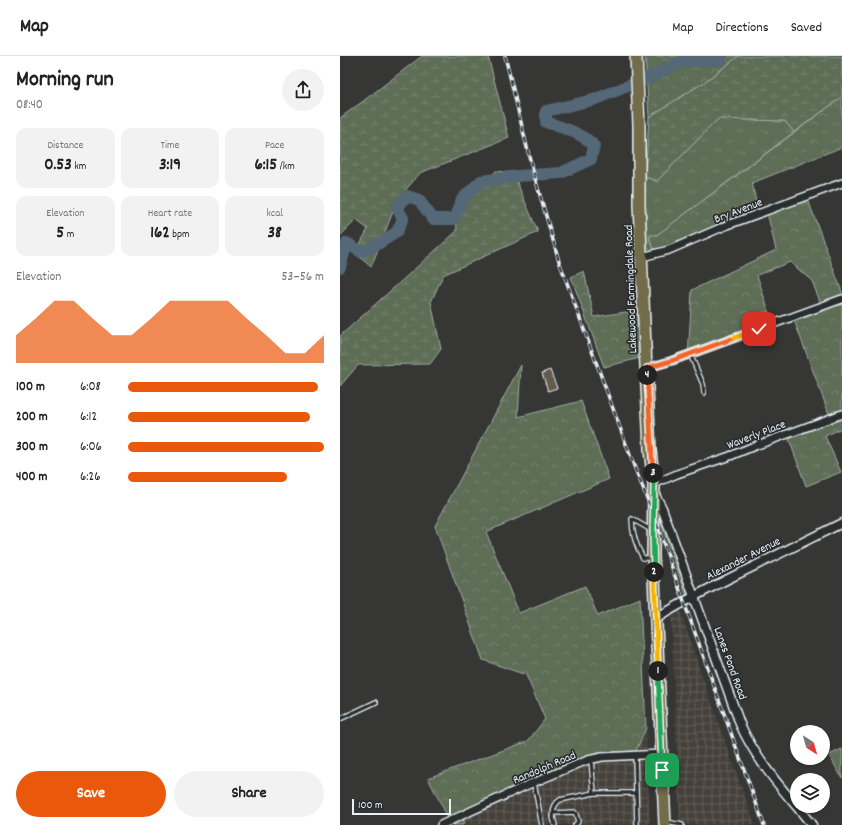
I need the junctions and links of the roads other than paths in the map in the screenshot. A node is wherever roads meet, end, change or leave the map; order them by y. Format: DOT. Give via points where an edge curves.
graph roads {
  1 [pos="636,56"];
  2 [pos="842,183"];
  3 [pos="642,257"];
  4 [pos="842,299"];
  5 [pos="690,354"];
  6 [pos="647,368"];
  7 [pos="704,394"];
  8 [pos="842,414"];
  9 [pos="654,489"];
  10 [pos="842,524"];
  11 [pos="653,532"];
  12 [pos="654,558"];
  13 [pos="694,597"];
  14 [pos="657,618"];
  15 [pos="376,702"];
  16 [pos="340,719"];
  17 [pos="662,754"];
  18 [pos="635,755"];
  19 [pos="591,760"];
  20 [pos="534,783"];
  21 [pos="594,793"];
  22 [pos="636,793"];
  23 [pos="554,813"];
  24 [pos="665,823"];
  25 [pos="441,825"];
  26 [pos="542,825"];
  27 [pos="555,825"];
  28 [pos="575,825"];
  29 [pos="637,825"];
  30 [pos="681,825"];
  31 [pos="812,825"];
  1 -- 3 [label="main road, Lakewood Farmingdale Road"];
  2 -- 3 [label="street, Bry Avenue" via="725,226 669,250"];
  3 -- 6 [label="main road, Lakewood Farmingdale Road"];
  4 -- 5 [label="street"];
  5 -- 6 [label="street"];
  5 -- 7 [label="lane" via="703,384"];
  6 -- 9 [label="main road, Lakewood Farmingdale Road"];
  8 -- 9 [label="street, Waverly Place" via="677,474"];
  9 -- 11 [label="main road, Lakewood Farmingdale Road"];
  9 -- 13 [label="street, Lanes Pond Road"];
  10 -- 13 [label="street, Alexander Avenue"];
  11 -- 12 [label="main road, Lakewood Farmingdale Road"];
  11 -- 12 [label="lane" via="632,518 634,535 643,558"];
  12 -- 14 [label="main road, Lakewood Farmingdale Road"];
  13 -- 14 [label="street, Alexander Avenue"];
  13 -- 31 [label="street, Lanes Pond Road" via="748,742 767,770"];
  14 -- 17 [label="main road, Lakewood Farmingdale Road"];
  15 -- 16 [label="lane"];
  17 -- 18 [label="street, Randolph Road"];
  17 -- 24 [label="main road, Lakewood Farmingdale Road"];
  18 -- 19 [label="street, Randolph Road"];
  18 -- 22 [label="lane"];
  19 -- 20 [label="street, Randolph Road"];
  19 -- 21 [label="lane"];
  20 -- 25 [label="street, Randolph Road"];
  20 -- 26 [label="lane"];
  21 -- 22 [label="lane"];
  21 -- 23 [label="lane" via="560,800 554,805"];
  22 -- 29 [label="lane"];
  23 -- 27 [label="lane"];
  23 -- 28 [label="lane" via="576,814 578,822"];
  24 -- 30 [label="lane"];
}
